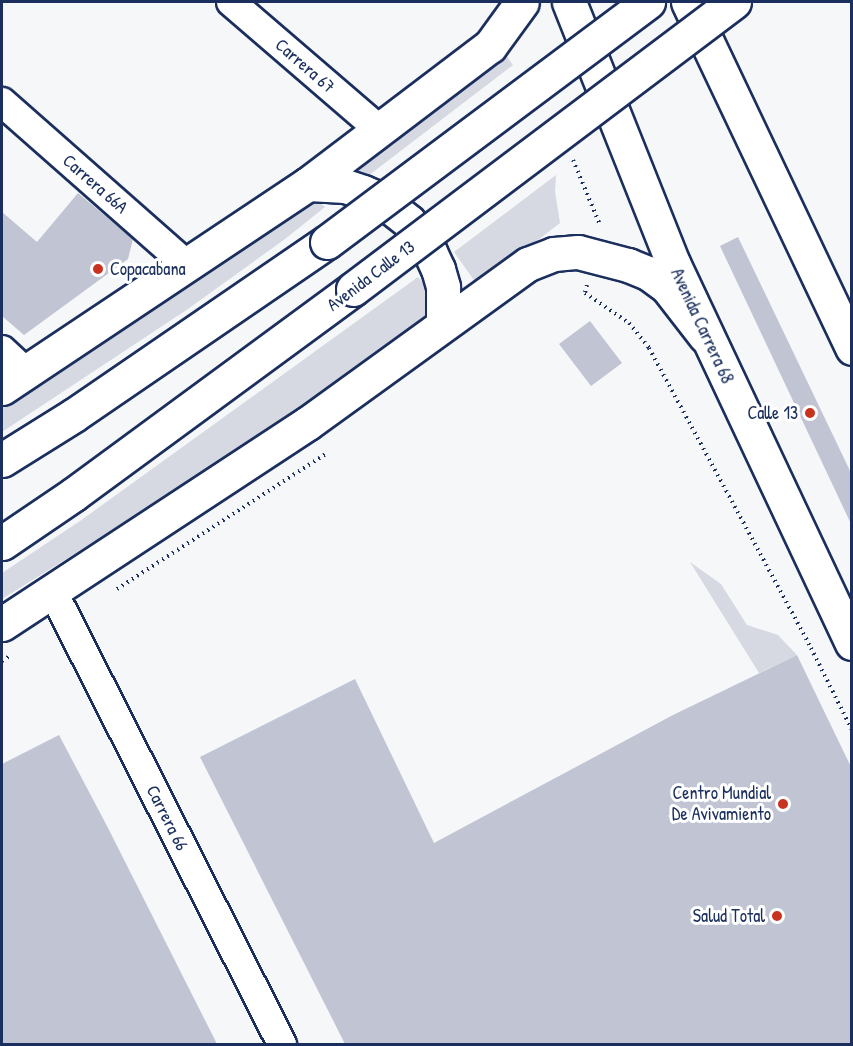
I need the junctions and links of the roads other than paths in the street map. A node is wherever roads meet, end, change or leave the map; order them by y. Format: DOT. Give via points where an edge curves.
graph roads {
  1 [pos="231,2"];
  2 [pos="522,2"];
  3 [pos="569,2"];
  4 [pos="648,2"];
  5 [pos="688,2"];
  6 [pos="734,2"];
  7 [pos="2,102"];
  8 [pos="380,130"];
  9 [pos="308,184"];
  10 [pos="188,266"];
  11 [pos="443,324"];
  12 [pos="705,336"];
  13 [pos="852,348"];
  14 [pos="2,350"];
  15 [pos="14,380"];
  16 [pos="2,460"];
  17 [pos="2,543"];
  18 [pos="53,592"];
  19 [pos="11,637"];
  20 [pos="852,643"];
  21 [pos="282,1044"];
  1 -- 8 [label="street, Carrera 67"];
  2 -- 8 [label="main road" via="490,46"];
  3 -- 12 [label="main road, Avenida Carrera 68" via="631,164"];
  4 -- 16 [label="main road, bridge" via="327,242"];
  5 -- 13 [label="main road"];
  6 -- 17 [label="main road, Avenida Calle 13, bridge" via="353,290"];
  7 -- 10 [label="street, Carrera 66A"];
  8 -- 9 [label="main road"];
  9 -- 10 [label="main road"];
  9 -- 11 [label="main road" via="345,186 363,192 380,199 409,222 438,269"];
  10 -- 15 [label="main road"];
  11 -- 12 [label="main road" via="528,264 554,254 579,252 606,257 648,273 667,286"];
  11 -- 18 [label="main road" via="308,423"];
  12 -- 20 [label="main road, Avenida Carrera 68"];
  14 -- 15 [label="street"];
  18 -- 19 [label="main road"];
  18 -- 21 [label="street, Carrera 66"];
}
